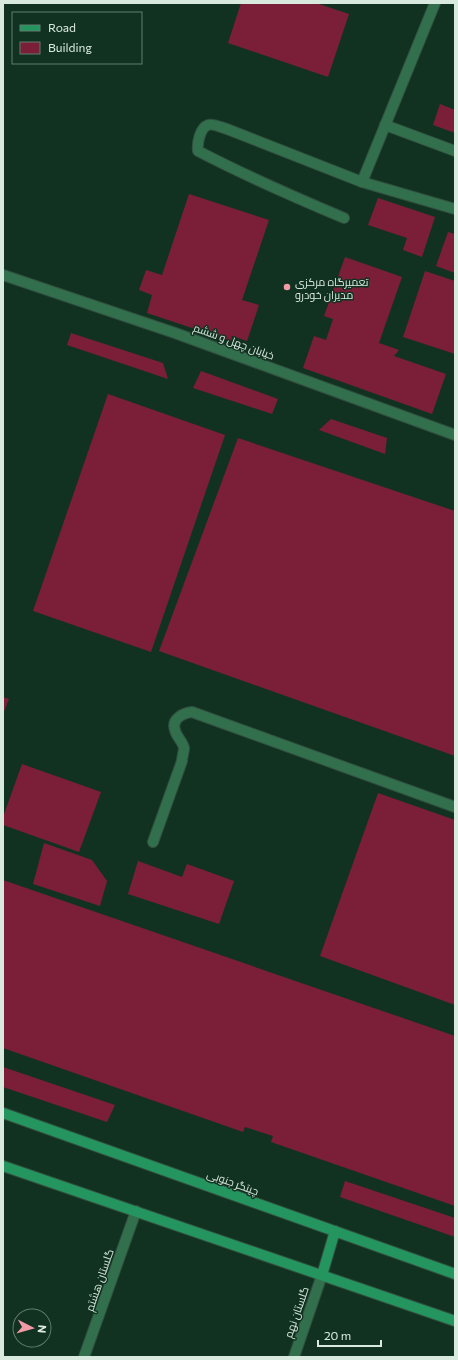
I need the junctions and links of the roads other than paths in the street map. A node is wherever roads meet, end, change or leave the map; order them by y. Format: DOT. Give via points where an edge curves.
graph roads {
  1 [pos="435,3"];
  2 [pos="385,125"];
  3 [pos="455,151"];
  4 [pos="362,182"];
  5 [pos="455,209"];
  6 [pos="344,218"];
  7 [pos="3,275"];
  8 [pos="455,435"];
  9 [pos="455,807"];
  10 [pos="153,842"];
  11 [pos="3,1113"];
  12 [pos="3,1166"];
  13 [pos="136,1211"];
  14 [pos="335,1231"];
  15 [pos="322,1274"];
  16 [pos="455,1274"];
  17 [pos="455,1321"];
  18 [pos="84,1357"];
  19 [pos="294,1357"];
  1 -- 2 [label="street"];
  2 -- 3 [label="street"];
  2 -- 4 [label="street"];
  4 -- 5 [label="street"];
  4 -- 6 [label="street" via="227,129 212,125 204,128 197,146 198,150 281,192"];
  7 -- 8 [label="street, خیابان چهل و ششم" via="175,333"];
  9 -- 10 [label="street" via="192,712 178,717 175,723 174,730 184,747 182,761"];
  11 -- 14 [label="main road, چیتگر جنوبی"];
  12 -- 13 [label="main road"];
  13 -- 15 [label="main road"];
  13 -- 18 [label="street, گلستان هشتم"];
  14 -- 15 [label="main road"];
  14 -- 16 [label="main road, چیتگر جنوبی"];
  15 -- 17 [label="main road"];
  15 -- 19 [label="street, گلستان نهم"];
}
